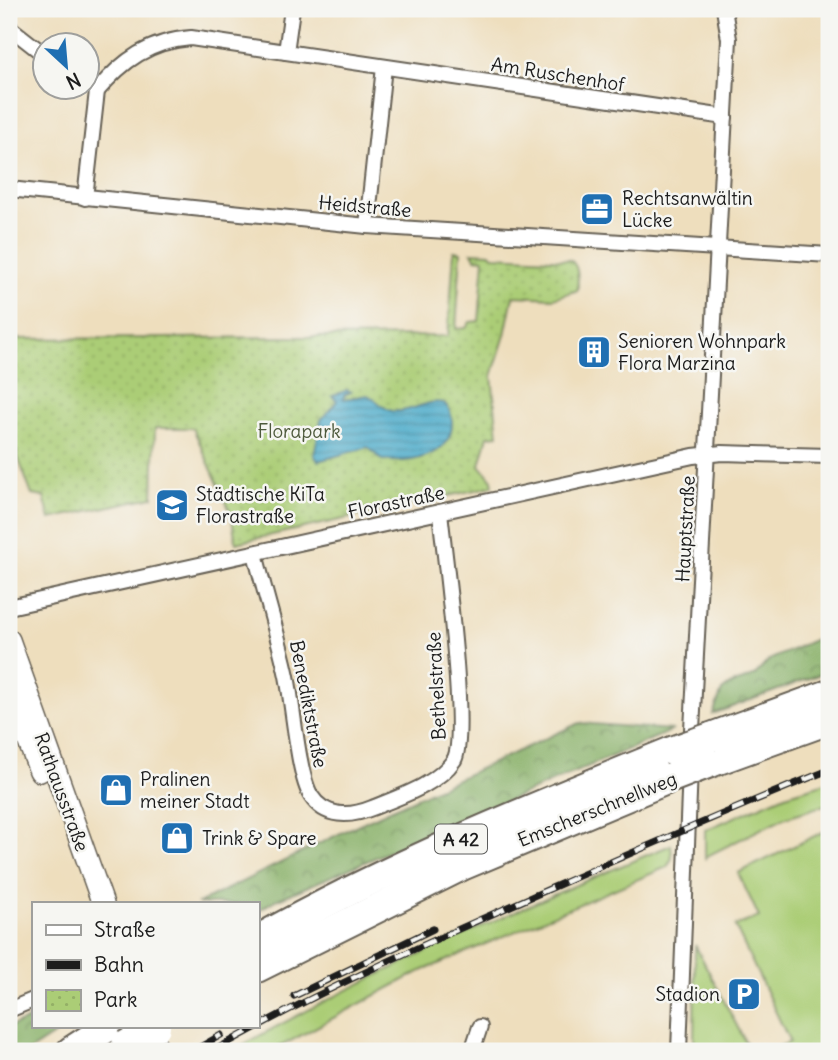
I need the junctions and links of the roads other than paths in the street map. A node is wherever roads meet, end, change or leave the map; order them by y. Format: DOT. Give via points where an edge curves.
graph roads {
  1 [pos="292,9"];
  2 [pos="724,9"];
  3 [pos="9,27"];
  4 [pos="32,45"];
  5 [pos="286,52"];
  6 [pos="384,67"];
  7 [pos="102,80"];
  8 [pos="91,102"];
  9 [pos="725,117"];
  10 [pos="9,189"];
  11 [pos="85,198"];
  12 [pos="367,226"];
  13 [pos="718,248"];
  14 [pos="829,255"];
  15 [pos="709,454"];
  16 [pos="829,456"];
  17 [pos="440,512"];
  18 [pos="255,553"];
  19 [pos="9,607"];
  20 [pos="9,640"];
  21 [pos="9,691"];
  22 [pos="829,694"];
  23 [pos="829,720"];
  24 [pos="711,750"];
  25 [pos="671,765"];
  26 [pos="371,809"];
  27 [pos="89,902"];
  28 [pos="102,902"];
  29 [pos="259,939"];
  30 [pos="259,967"];
  31 [pos="32,1000"];
  32 [pos="9,1010"];
  33 [pos="480,1027"];
  34 [pos="149,1028"];
  35 [pos="154,1028"];
  36 [pos="127,1040"];
  37 [pos="71,1051"];
  38 [pos="158,1051"];
  39 [pos="472,1051"];
  40 [pos="680,1051"];
  1 -- 5 [label="street"];
  2 -- 9 [label="street, Hauptstraße" via="729,39"];
  3 -- 4 [label="street"];
  5 -- 6 [label="street, Am Ruschenhof"];
  5 -- 7 [label="street, Am Ruschenhof" via="177,39 136,54"];
  6 -- 9 [label="street, Am Ruschenhof"];
  6 -- 12 [label="street"];
  8 -- 11 [label="street"];
  9 -- 13 [label="street, Hauptstraße"];
  10 -- 11 [label="street, Heidstraße"];
  11 -- 12 [label="street, Heidstraße"];
  12 -- 13 [label="street, Heidstraße"];
  13 -- 14 [label="street, Heidstraße"];
  13 -- 15 [label="street, Hauptstraße"];
  15 -- 16 [label="street, Florastraße"];
  15 -- 17 [label="street, Florastraße"];
  15 -- 40 [label="street, Hauptstraße" via="692,722"];
  17 -- 18 [label="street, Florastraße"];
  17 -- 26 [label="street, Bethelstraße" via="459,748 436,778"];
  18 -- 19 [label="street, Florastraße"];
  18 -- 26 [label="street, Benediktstraße" via="286,674 309,792 333,814"];
  20 -- 28 [label="street, Rathausstraße"];
  21 -- 27 [label="street, Rathausstraße"];
  22 -- 24 [label="highway, Emscherschnellweg / A 42"];
  23 -- 24 [label="highway, Emscherschnellweg / A 42"];
  24 -- 25 [label="highway, Emscherschnellweg / A 42, bridge"];
  25 -- 29 [label="highway, Emscherschnellweg / A 42" via="446,846"];
  25 -- 30 [label="highway, Emscherschnellweg / A 42"];
  31 -- 32 [label="street"];
  33 -- 39 [label="street"];
  34 -- 38 [label="street"];
  35 -- 36 [label="highway, bridge"];
  36 -- 37 [label="highway"];
}
